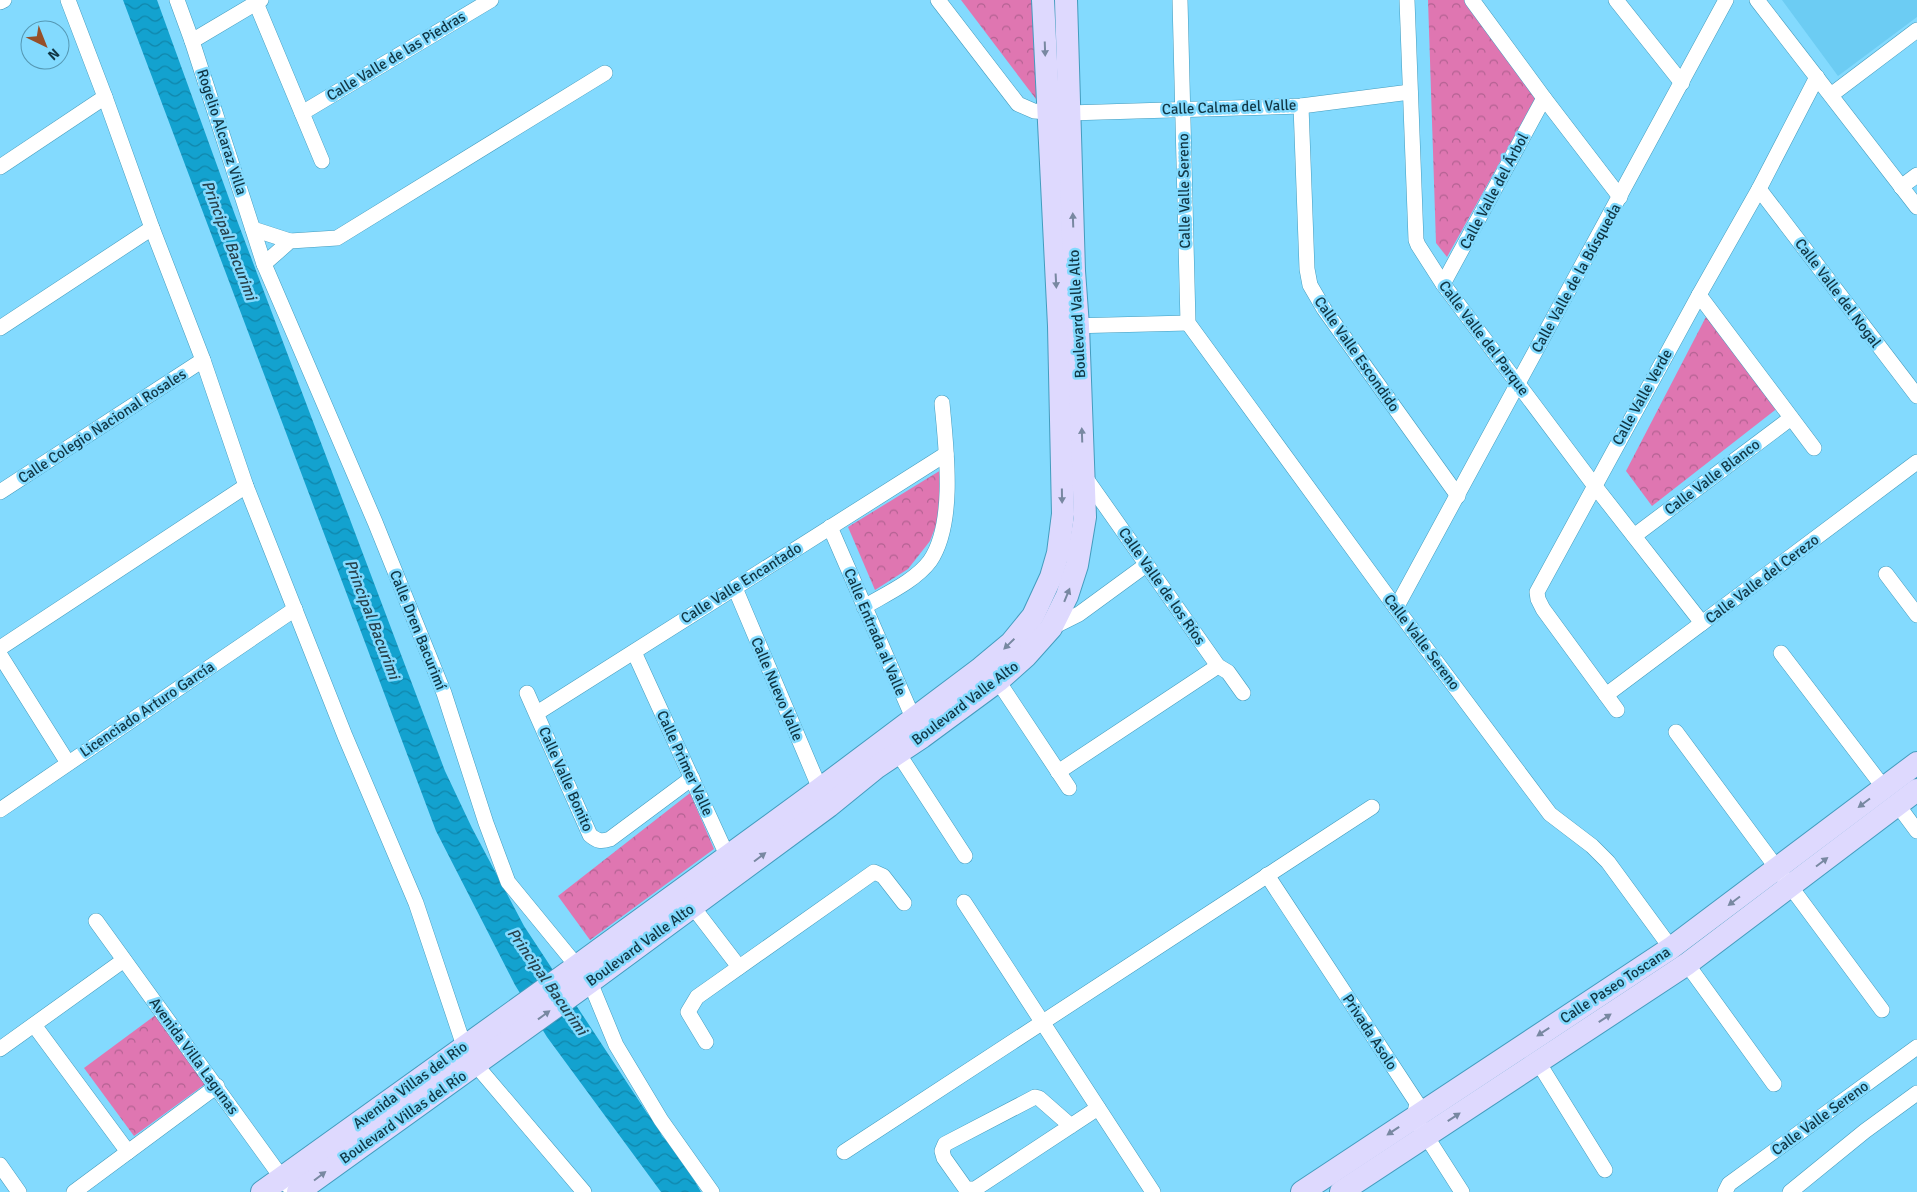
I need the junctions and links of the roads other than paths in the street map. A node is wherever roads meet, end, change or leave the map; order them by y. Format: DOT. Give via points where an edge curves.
graph roads {
  1 [pos="4,0"];
  2 [pos="68,0"];
  3 [pos="177,0"];
  4 [pos="490,0"];
  5 [pos="938,0"];
  6 [pos="1043,0"];
  7 [pos="1066,0"];
  8 [pos="1180,0"];
  9 [pos="1407,0"];
  10 [pos="1472,0"];
  11 [pos="1616,0"];
  12 [pos="1726,0"];
  13 [pos="1757,0"];
  14 [pos="0,2"];
  15 [pos="258,2"];
  16 [pos="1917,30"];
  17 [pos="192,41"];
  18 [pos="605,73"];
  19 [pos="1817,77"];
  20 [pos="1682,83"];
  21 [pos="1410,92"];
  22 [pos="1831,95"];
  23 [pos="105,97"];
  24 [pos="1544,98"];
  25 [pos="1301,106"];
  26 [pos="1182,108"];
  27 [pos="302,113"];
  28 [pos="1059,113"];
  29 [pos="322,161"];
  30 [pos="0,167"];
  31 [pos="1917,175"];
  32 [pos="1901,187"];
  33 [pos="1759,189"];
  34 [pos="1620,197"];
  35 [pos="1917,207"];
  36 [pos="152,228"];
  37 [pos="253,229"];
  38 [pos="290,241"];
  39 [pos="264,264"];
  40 [pos="1443,284"];
  41 [pos="1699,295"];
  42 [pos="1188,323"];
  43 [pos="1068,326"];
  44 [pos="0,328"];
  45 [pos="203,360"];
  46 [pos="1518,384"];
  47 [pos="1917,396"];
  48 [pos="942,403"];
  49 [pos="1791,418"];
  50 [pos="1814,448"];
  51 [pos="946,454"];
  52 [pos="1917,462"];
  53 [pos="1084,476"];
  54 [pos="1594,485"];
  55 [pos="246,486"];
  56 [pos="0,492"];
  57 [pos="1458,496"];
  58 [pos="830,527"];
  59 [pos="1634,536"];
  60 [pos="1146,565"];
  61 [pos="1886,574"];
  62 [pos="735,588"];
  63 [pos="864,607"];
  64 [pos="1396,608"];
  65 [pos="295,609"];
  66 [pos="1917,615"];
  67 [pos="1702,623"];
  68 [pos="1051,628"];
  69 [pos="0,648"];
  70 [pos="634,652"];
  71 [pos="1781,653"];
  72 [pos="0,655"];
  73 [pos="1218,666"];
  74 [pos="998,681"];
  75 [pos="527,693"];
  76 [pos="1242,693"];
  77 [pos="1606,695"];
  78 [pos="1617,710"];
  79 [pos="537,713"];
  80 [pos="917,728"];
  81 [pos="1676,732"];
  82 [pos="898,753"];
  83 [pos="68,763"];
  84 [pos="1917,763"];
  85 [pos="1058,772"];
  86 [pos="692,778"];
  87 [pos="1069,788"];
  88 [pos="820,789"];
  89 [pos="1917,790"];
  90 [pos="1891,796"];
  91 [pos="1372,807"];
  92 [pos="0,810"];
  93 [pos="1917,831"];
  94 [pos="965,856"];
  95 [pos="732,865"];
  96 [pos="1267,875"];
  97 [pos="1784,877"];
  98 [pos="964,902"];
  99 [pos="904,903"];
  100 [pos="693,907"];
  101 [pos="96,921"];
  102 [pos="1679,956"];
  103 [pos="124,960"];
  104 [pos="739,968"];
  105 [pos="578,978"];
  106 [pos="1882,1010"];
  107 [pos="1042,1022"];
  108 [pos="34,1025"];
  109 [pos="501,1034"];
  110 [pos="706,1042"];
  111 [pos="464,1046"];
  112 [pos="1917,1047"];
  113 [pos="0,1049"];
  114 [pos="1538,1062"];
  115 [pos="476,1065"];
  116 [pos="1774,1084"];
  117 [pos="217,1086"];
  118 [pos="1917,1093"];
  119 [pos="1098,1108"];
  120 [pos="1071,1126"];
  121 [pos="1420,1126"];
  122 [pos="326,1145"];
  123 [pos="128,1152"];
  124 [pos="844,1152"];
  125 [pos="0,1165"];
  126 [pos="1605,1170"];
  127 [pos="287,1185"];
  128 [pos="19,1192"];
  129 [pos="74,1192"];
  130 [pos="262,1192"];
  131 [pos="298,1192"];
  132 [pos="584,1192"];
  133 [pos="712,1192"];
  134 [pos="1153,1192"];
  135 [pos="1302,1192"];
  136 [pos="1341,1192"];
  137 [pos="1462,1192"];
  138 [pos="1725,1192"];
  139 [pos="1790,1192"];
  1 -- 14 [label="street"];
  2 -- 23 [label="street"];
  3 -- 17 [label="street, Rogelio Alcaraz Villa"];
  4 -- 27 [label="street, Calle Valle de las Piedras"];
  5 -- 28 [label="street, Calle Calma del Valle" via="1018,104 1034,111"];
  6 -- 28 [label="street, Boulevard Valle Alto, one-way"];
  7 -- 28 [label="street, Boulevard Valle Alto"];
  8 -- 26 [label="street, Calle Valle Sereno"];
  9 -- 21 [label="street, Calle Valle del Parque"];
  10 -- 24 [label="street"];
  11 -- 20 [label="street"];
  12 -- 20 [label="street, Calle Valle de la Búsqueda"];
  13 -- 19 [label="street"];
  15 -- 17 [label="street"];
  15 -- 27 [label="street"];
  16 -- 22 [label="street"];
  17 -- 37 [label="street, Rogelio Alcaraz Villa"];
  18 -- 38 [label="street" via="337,238"];
  19 -- 22 [label="street"];
  19 -- 33 [label="street, Calle Valle Verde"];
  20 -- 34 [label="street, Calle Valle de la Búsqueda"];
  21 -- 25 [label="street, Calle Calma del Valle"];
  21 -- 40 [label="street, Calle Valle del Parque" via="1416,240"];
  22 -- 32 [label="street"];
  23 -- 30 [label="street"];
  23 -- 36 [label="street"];
  24 -- 34 [label="street"];
  24 -- 40 [label="street, Calle Valle del Árbol"];
  25 -- 26 [label="street, Calle Calma del Valle"];
  25 -- 57 [label="street, Calle Valle Escondido" via="1310,285"];
  26 -- 28 [label="street, Calle Calma del Valle"];
  26 -- 42 [label="street, Calle Valle Sereno"];
  27 -- 29 [label="street"];
  28 -- 43 [label="street, Boulevard Valle Alto" via="1074,271"];
  31 -- 32 [label="street"];
  32 -- 35 [label="street"];
  33 -- 41 [label="street, Calle Valle Verde"];
  33 -- 47 [label="street, Calle Valle del Nogal"];
  34 -- 46 [label="street, Calle Valle de la Búsqueda"];
  36 -- 44 [label="street"];
  36 -- 45 [label="street"];
  37 -- 38 [label="street"];
  37 -- 39 [label="street, Rogelio Alcaraz Villa"];
  38 -- 39 [label="street"];
  39 -- 105 [label="street, Calle Dren Bacurimí" via="376,522 444,693 508,882"];
  40 -- 46 [label="street, Calle Valle del Parque"];
  41 -- 49 [label="street"];
  41 -- 54 [label="street, Calle Valle Verde"];
  42 -- 43 [label="street"];
  42 -- 64 [label="street, Calle Valle Sereno"];
  53 -- 43 [label="street, Boulevard Valle Alto, one-way"];
  43 -- 80 [label="street, Boulevard Valle Alto, one-way" via="1062,514 1058,553 1051,577 1033,616 1011,643"];
  45 -- 55 [label="street"];
  45 -- 56 [label="street, Calle Colegio Nacional Rosales"];
  46 -- 54 [label="street, Calle Valle del Parque"];
  46 -- 57 [label="street, Calle Valle de la Búsqueda"];
  48 -- 51 [label="street"];
  49 -- 50 [label="street"];
  49 -- 59 [label="street, Calle Valle Blanco"];
  51 -- 58 [label="street, Calle Valle Encantado"];
  51 -- 63 [label="street" via="946,511 940,542 929,562 912,578"];
  52 -- 67 [label="street, Calle Valle del Cerezo"];
  53 -- 60 [label="street, Calle Valle de los Ríos"];
  68 -- 53 [label="street, Boulevard Valle Alto, one-way" via="1067,596 1077,565 1085,517"];
  54 -- 59 [label="street, Calle Valle del Parque"];
  54 -- 77 [label="street, Calle Valle Verde" via="1537,592 1543,609"];
  55 -- 65 [label="street"];
  55 -- 69 [label="street"];
  57 -- 64 [label="street, Calle Valle de la Búsqueda"];
  58 -- 62 [label="street, Calle Valle Encantado"];
  58 -- 63 [label="street, Calle Entrada al Valle"];
  59 -- 67 [label="street, Calle Valle del Parque"];
  60 -- 68 [label="street" via="1079,614"];
  60 -- 73 [label="street, Calle Valle de los Ríos"];
  61 -- 66 [label="street"];
  62 -- 70 [label="street, Calle Valle Encantado"];
  62 -- 88 [label="street, Calle Nuevo Valle"];
  63 -- 80 [label="street, Calle Entrada al Valle"];
  64 -- 102 [label="street, Calle Valle Sereno" via="1550,814 1608,862"];
  65 -- 83 [label="street, Licenciado Arturo García"];
  65 -- 111 [label="street" via="416,902"];
  67 -- 77 [label="street, Calle Valle del Cerezo"];
  68 -- 74 [label="street, Boulevard Valle Alto"];
  70 -- 79 [label="street, Calle Valle Encantado"];
  70 -- 86 [label="street, Calle Primer Valle"];
  71 -- 90 [label="street"];
  72 -- 83 [label="street"];
  73 -- 76 [label="street, Calle Valle de los Ríos" via="1228,672"];
  73 -- 85 [label="street"];
  74 -- 80 [label="street, Boulevard Valle Alto"];
  74 -- 85 [label="street"];
  75 -- 79 [label="street, Calle Valle Bonito"];
  77 -- 78 [label="street, Calle Valle Verde"];
  79 -- 86 [label="street, Calle Valle Bonito" via="590,835 596,840 610,839"];
  80 -- 82 [label="street, Boulevard Valle Alto"];
  80 -- 88 [label="street, Boulevard Valle Alto"];
  81 -- 97 [label="street"];
  82 -- 94 [label="street"];
  95 -- 82 [label="street, Boulevard Valle Alto, one-way" via="829,806"];
  83 -- 92 [label="street, Licenciado Arturo García"];
  84 -- 90 [label="street, Calle Paseo Toscana"];
  85 -- 87 [label="street"];
  86 -- 95 [label="street, Calle Primer Valle"];
  88 -- 95 [label="street, Boulevard Valle Alto"];
  89 -- 90 [label="street, Calle Paseo Toscana"];
  90 -- 93 [label="street"];
  90 -- 97 [label="street, Calle Paseo Toscana"];
  91 -- 96 [label="street"];
  95 -- 100 [label="street, Boulevard Valle Alto"];
  95 -- 105 [label="street, Boulevard Valle Alto"];
  96 -- 107 [label="street"];
  96 -- 121 [label="street, Privada Asolo" via="1417,1103"];
  97 -- 102 [label="street, Calle Paseo Toscana"];
  97 -- 106 [label="street"];
  98 -- 107 [label="street"];
  99 -- 104 [label="street" via="883,876 874,872"];
  100 -- 104 [label="street"];
  100 -- 105 [label="street, Boulevard Valle Alto"];
  101 -- 103 [label="street, Avenida Villa Lagunas"];
  114 -- 102 [label="street, Calle Paseo Toscana, one-way"];
  102 -- 116 [label="street, Calle Valle Sereno"];
  102 -- 121 [label="street, Calle Paseo Toscana, one-way"];
  103 -- 108 [label="street"];
  103 -- 117 [label="street, Avenida Villa Lagunas"];
  104 -- 110 [label="street" via="696,997 688,1012"];
  105 -- 109 [label="street, Boulevard Valle Alto"];
  105 -- 133 [label="street, Calle Dren Bacurimí" via="661,1120"];
  107 -- 119 [label="street"];
  107 -- 124 [label="street"];
  108 -- 113 [label="street"];
  108 -- 123 [label="street"];
  109 -- 111 [label="street, Avenida Villas del Rio"];
  109 -- 115 [label="street, Boulevard Villas del Río"];
  111 -- 115 [label="street"];
  111 -- 122 [label="street, Avenida Villas del Rio"];
  112 -- 138 [label="street, Calle Valle Sereno" via="1729,1184"];
  121 -- 114 [label="street, Calle Paseo Toscana, one-way"];
  114 -- 126 [label="street"];
  131 -- 115 [label="street, Boulevard Villas del Río, one-way"];
  115 -- 132 [label="street"];
  117 -- 123 [label="street"];
  117 -- 127 [label="street, Avenida Villa Lagunas"];
  118 -- 139 [label="street"];
  119 -- 120 [label="street"];
  119 -- 134 [label="street"];
  120 -- 120 [label="street" via="972,1190 966,1189 942,1151 945,1144 1035,1097"];
  121 -- 135 [label="street, Calle Paseo Toscana, one-way"];
  121 -- 136 [label="street, Calle Paseo Toscana"];
  121 -- 137 [label="street, Privada Asolo"];
  122 -- 127 [label="street, Boulevard Villas del Río"];
  123 -- 129 [label="street"];
  125 -- 128 [label="street"];
  127 -- 130 [label="street, Boulevard Villas del Río"];
}
